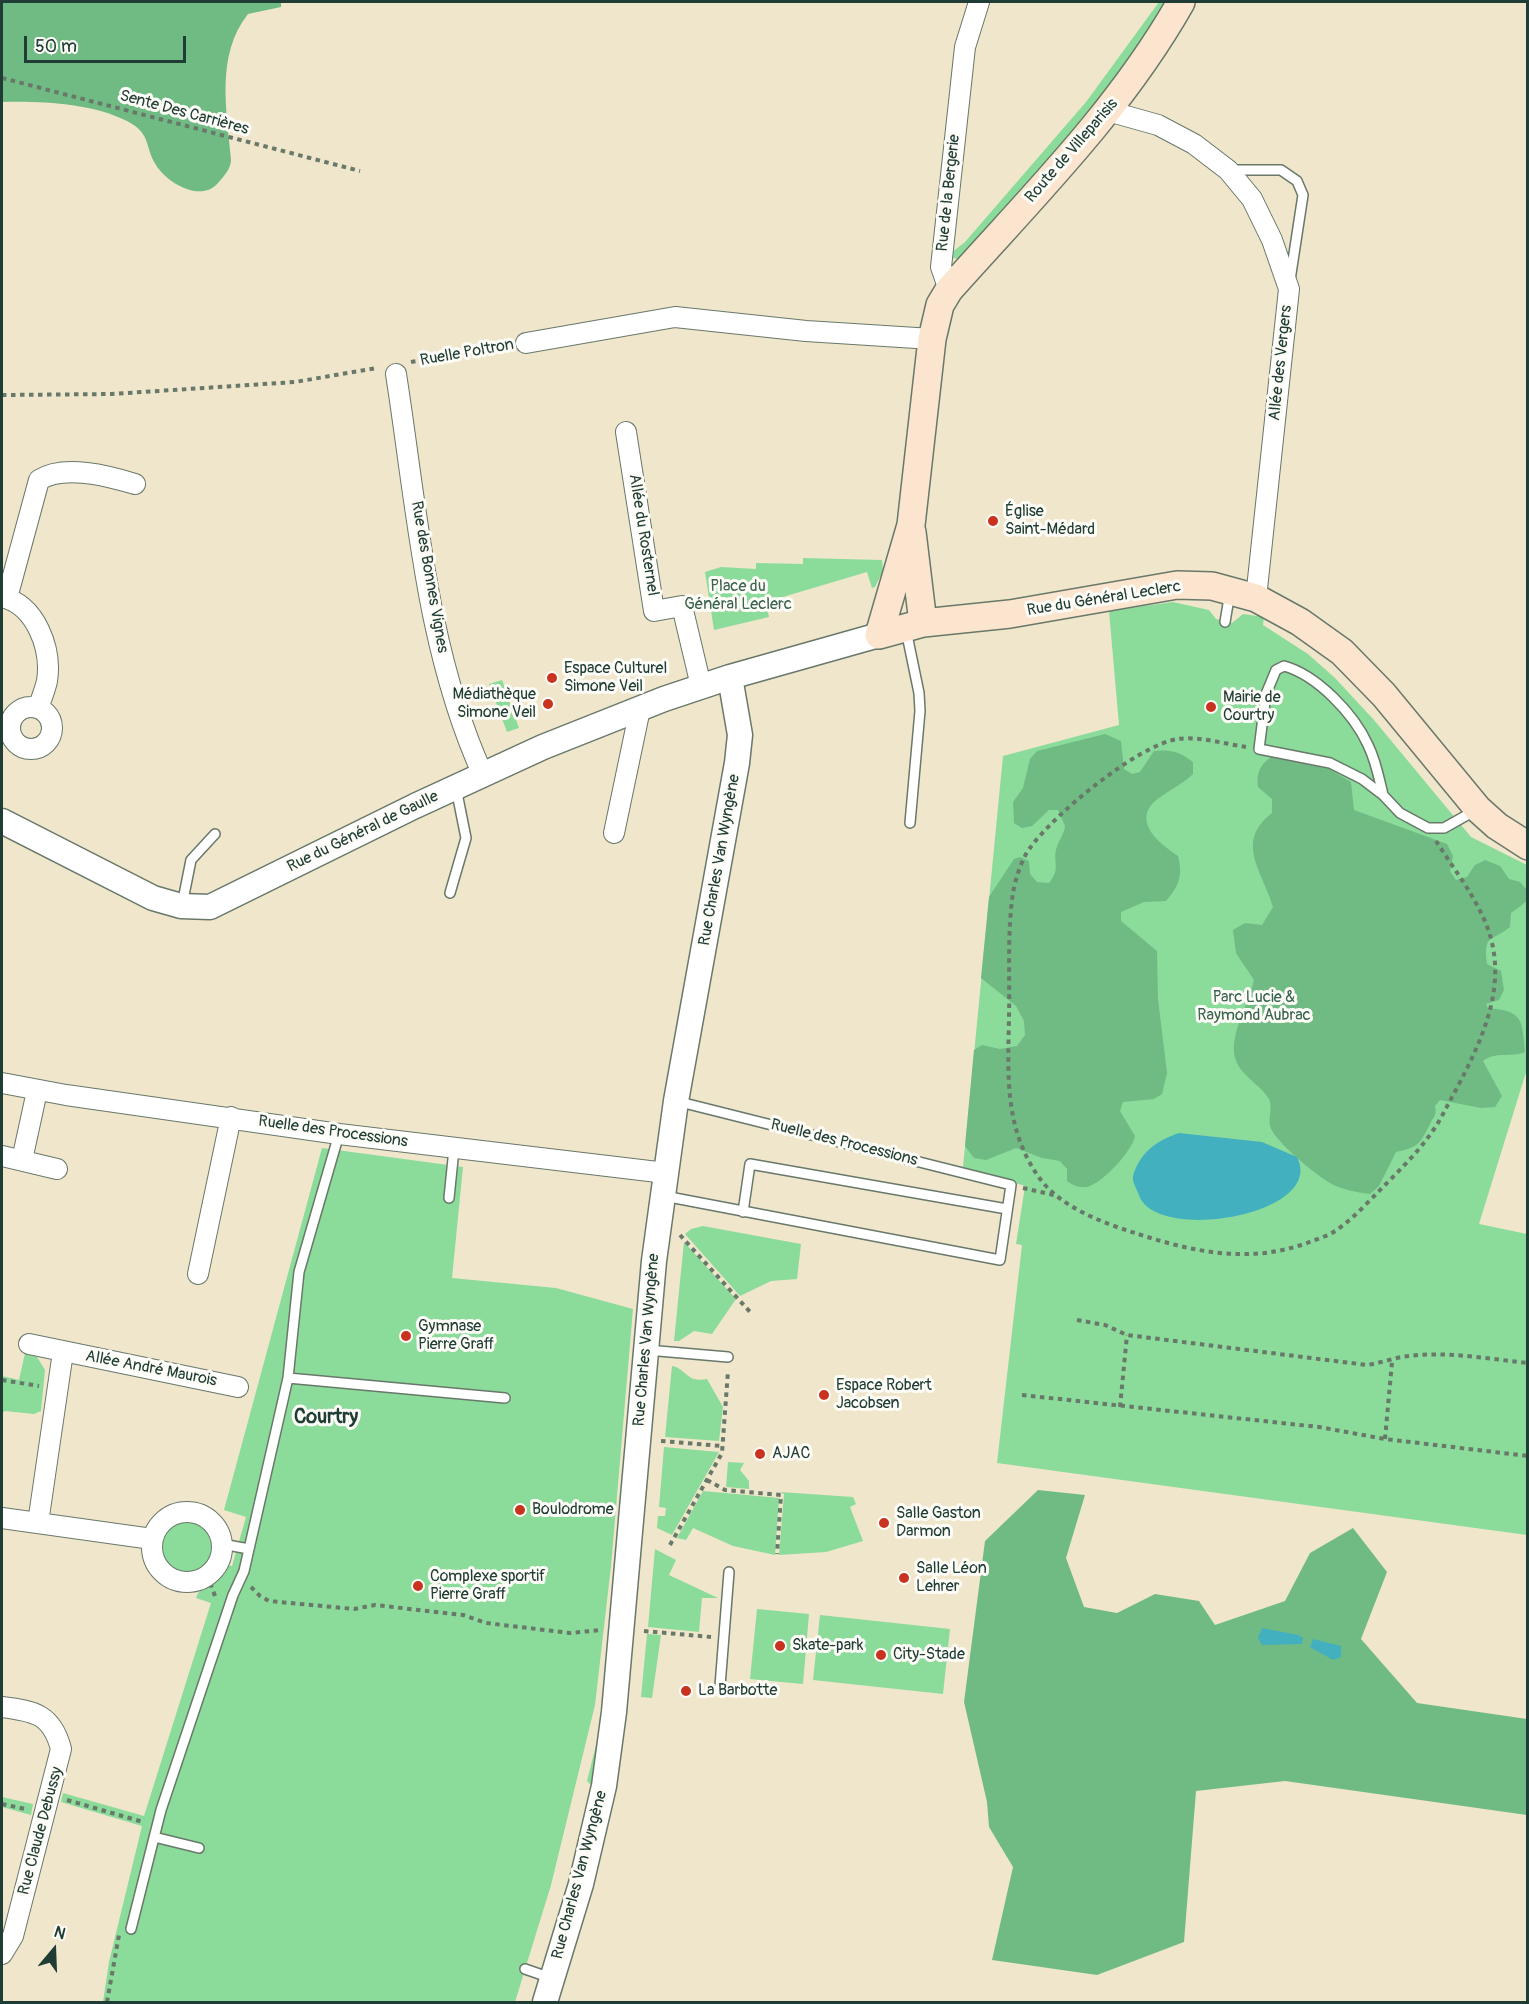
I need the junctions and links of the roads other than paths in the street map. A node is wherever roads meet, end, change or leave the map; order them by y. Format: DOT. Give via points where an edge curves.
graph roads {
  1 [pos="979,2"];
  2 [pos="1181,2"];
  3 [pos="1108,111"];
  4 [pos="1228,170"];
  5 [pos="1289,289"];
  6 [pos="949,290"];
  7 [pos="932,339"];
  8 [pos="526,343"];
  9 [pos="394,368"];
  10 [pos="626,432"];
  11 [pos="135,484"];
  12 [pos="911,525"];
  13 [pos="1230,590"];
  14 [pos="4,597"];
  15 [pos="1256,598"];
  16 [pos="1225,622"];
  17 [pos="914,626"];
  18 [pos="879,634"];
  19 [pos="730,676"];
  20 [pos="701,686"];
  21 [pos="38,708"];
  22 [pos="640,709"];
  23 [pos="483,775"];
  24 [pos="456,787"];
  25 [pos="1383,795"];
  26 [pos="1478,809"];
  27 [pos="2,821"];
  28 [pos="910,823"];
  29 [pos="614,833"];
  30 [pos="215,834"];
  31 [pos="1527,846"];
  32 [pos="450,893"];
  33 [pos="182,906"];
  34 [pos="2,1083"];
  35 [pos="37,1091"];
  36 [pos="676,1101"];
  37 [pos="231,1117"];
  38 [pos="339,1134"];
  39 [pos="454,1149"];
  40 [pos="2,1156"];
  41 [pos="22,1160"];
  42 [pos="57,1169"];
  43 [pos="665,1185"];
  44 [pos="449,1198"];
  45 [pos="1007,1209"];
  46 [pos="743,1212"];
  47 [pos="198,1274"];
  48 [pos="29,1344"];
  49 [pos="646,1350"];
  50 [pos="63,1352"];
  51 [pos="728,1360"];
  52 [pos="288,1378"];
  53 [pos="238,1387"];
  54 [pos="505,1398"];
  55 [pos="2,1518"];
  56 [pos="38,1523"];
  57 [pos="152,1539"];
  58 [pos="222,1544"];
  59 [pos="249,1549"];
  60 [pos="729,1572"];
  61 [pos="720,1686"];
  62 [pos="2,1707"];
  63 [pos="154,1837"];
  64 [pos="199,1848"];
  65 [pos="131,1929"];
  66 [pos="2,1954"];
  67 [pos="525,1970"];
  68 [pos="552,1978"];
  69 [pos="545,2002"];
  1 -- 6 [label="street, Rue de la Bergerie" via="965,47 941,267"];
  2 -- 3 [label="main road, Route de Villeparisis" via="1152,51"];
  3 -- 4 [label="street, Allée des Vergers" via="1158,125 1194,144"];
  3 -- 6 [label="main road, Route de Villeparisis"];
  4 -- 5 [label="street, Allée des Vergers" via="1252,199"];
  4 -- 5 [label="lane" via="1281,170 1297,181 1303,195"];
  5 -- 15 [label="street, Allée des Vergers"];
  6 -- 7 [label="main road" via="940,305"];
  7 -- 8 [label="street, Ruelle Poltron" via="893,330 675,317"];
  7 -- 12 [label="main road"];
  9 -- 23 [label="street, Rue des Bonnes Vignes" via="442,657 458,714"];
  10 -- 20 [label="street, Allée du Rosternel" via="654,611 682,606"];
  11 -- 14 [label="street" via="100,474 48,475 39,480"];
  12 -- 17 [label="main road"];
  12 -- 18 [label="main road"];
  13 -- 15 [label="main road, Rue du Général Leclerc"];
  13 -- 16 [label="lane"];
  13 -- 17 [label="main road, Rue du Général Leclerc" via="1178,585"];
  14 -- 21 [label="street" via="30,616 45,645 47,682"];
  15 -- 26 [label="main road, Rue du Général Leclerc" via="1300,622 1342,652 1384,695"];
  17 -- 18 [label="main road, Rue du Général Leclerc"];
  17 -- 28 [label="lane" via="920,711"];
  18 -- 19 [label="street, Rue du Général Leclerc"];
  19 -- 20 [label="street, Rue du Général de Gaulle"];
  19 -- 36 [label="street, Rue Charles Van Wyngène" via="740,735 737,763"];
  20 -- 22 [label="street, Rue du Général de Gaulle"];
  22 -- 23 [label="street, Rue du Général de Gaulle"];
  22 -- 29 [label="street"];
  23 -- 24 [label="street, Rue du Général de Gaulle"];
  24 -- 32 [label="lane" via="466,838"];
  24 -- 33 [label="street, Rue du Général de Gaulle" via="224,902 210,907"];
  25 -- 25 [label="lane" via="1376,763 1361,732 1332,698 1292,668 1284,666 1272,676 1259,749 1329,763 1362,779"];
  25 -- 26 [label="lane" via="1400,813 1428,828 1444,828"];
  26 -- 31 [label="main road, Rue du Général Leclerc"];
  27 -- 33 [label="street, Rue du Général de Gaulle" via="153,898"];
  30 -- 33 [label="lane" via="191,860"];
  34 -- 35 [label="street, Ruelle des Processions"];
  35 -- 37 [label="street, Ruelle des Processions"];
  35 -- 41 [label="street"];
  36 -- 43 [label="street, Rue Charles Van Wyngène"];
  36 -- 45 [label="lane, Ruelle des Processions" via="1011,1185"];
  37 -- 38 [label="street, Ruelle des Processions"];
  37 -- 47 [label="street"];
  38 -- 39 [label="street, Ruelle des Processions"];
  38 -- 52 [label="lane" via="299,1272"];
  39 -- 43 [label="street, Ruelle des Processions"];
  39 -- 44 [label="lane"];
  40 -- 41 [label="street"];
  41 -- 42 [label="street"];
  43 -- 46 [label="lane"];
  43 -- 49 [label="street, Rue Charles Van Wyngène"];
  45 -- 46 [label="lane" via="750,1164"];
  45 -- 46 [label="lane" via="1000,1260"];
  48 -- 50 [label="street, Allée André Maurois"];
  49 -- 51 [label="lane"];
  49 -- 68 [label="street, Rue Charles Van Wyngène" via="607,1767 592,1843"];
  50 -- 53 [label="street, Allée André Maurois"];
  50 -- 56 [label="street, Allée André Maurois"];
  52 -- 54 [label="lane"];
  52 -- 59 [label="lane"];
  55 -- 56 [label="street"];
  56 -- 57 [label="street"];
  57 -- 58 [label="street" via="164,1520 173,1514 195,1512 214,1524"];
  57 -- 58 [label="street" via="155,1562 172,1579 184,1582 196,1580 216,1567"];
  58 -- 59 [label="lane"];
  59 -- 63 [label="lane"];
  60 -- 61 [label="lane"];
  62 -- 66 [label="street, Rue Claude Debussy" via="33,1712 51,1725 61,1749 13,1936"];
  63 -- 64 [label="lane"];
  63 -- 65 [label="lane"];
  67 -- 68 [label="lane"];
  68 -- 69 [label="street, Rue Charles Van Wyngène"];
}
